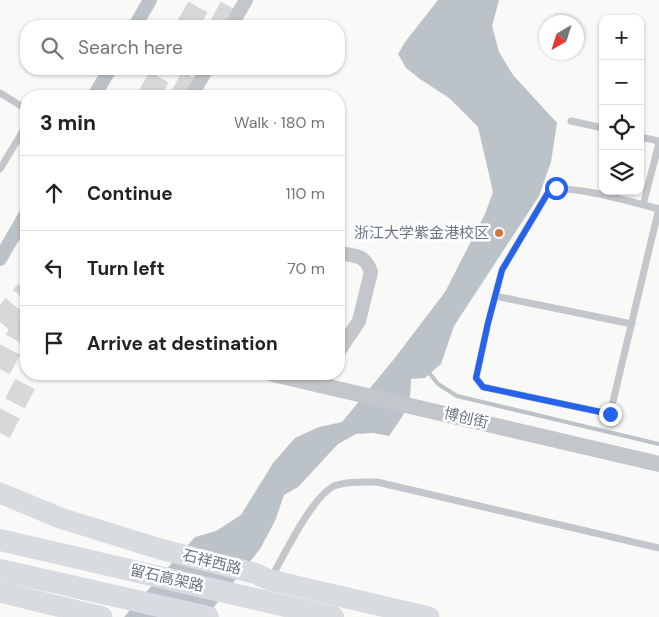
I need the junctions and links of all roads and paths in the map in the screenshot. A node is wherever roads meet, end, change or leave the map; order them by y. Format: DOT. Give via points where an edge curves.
graph roads {
  1 [pos="246,0"];
  2 [pos="234,20"];
  3 [pos="203,75"];
  4 [pos="195,90"];
  5 [pos="0,93"];
  6 [pos="20,105"];
  7 [pos="572,121"];
  8 [pos="599,127"];
  9 [pos="20,136"];
  10 [pos="644,138"];
  11 [pos="659,142"];
  12 [pos="0,169"];
  13 [pos="643,205"];
  14 [pos="659,208"];
  15 [pos="345,254"];
  16 [pos="495,296"];
  17 [pos="632,324"];
  18 [pos="345,343"];
  19 [pos="299,380"];
  20 [pos="659,464"];
  21 [pos="0,493"];
  22 [pos="0,540"];
  23 [pos="659,548"];
  24 [pos="0,570"];
  25 [pos="262,577"];
  26 [pos="0,592"];
  27 [pos="102,617"];
  28 [pos="208,617"];
  29 [pos="333,617"];
  30 [pos="429,617"];
  1 -- 2 [label="street"];
  3 -- 4 [label="street"];
  5 -- 6 [label="lane"];
  7 -- 8 [label="lane"];
  9 -- 12 [label="lane"];
  10 -- 11 [label="lane"];
  11 -- 13 [label="lane"];
  13 -- 14 [label="lane"];
  13 -- 16 [label="lane" via="572,189 549,191 502,270"];
  14 -- 17 [label="lane"];
  15 -- 18 [label="street" via="363,258 371,272 359,321"];
  16 -- 17 [label="lane"];
  16 -- 17 [label="lane" via="476,378 483,387 610,416"];
  19 -- 20 [label="street, 博创街"];
  21 -- 25 [label="main road, 石祥西路" via="60,518"];
  22 -- 29 [label="highway, 留石高架路"];
  23 -- 25 [label="lane" via="376,482 356,483 336,486 321,496"];
  24 -- 28 [label="highway, 留石高架路"];
  25 -- 30 [label="main road, 石祥西路"];
  26 -- 27 [label="main road"];
}
